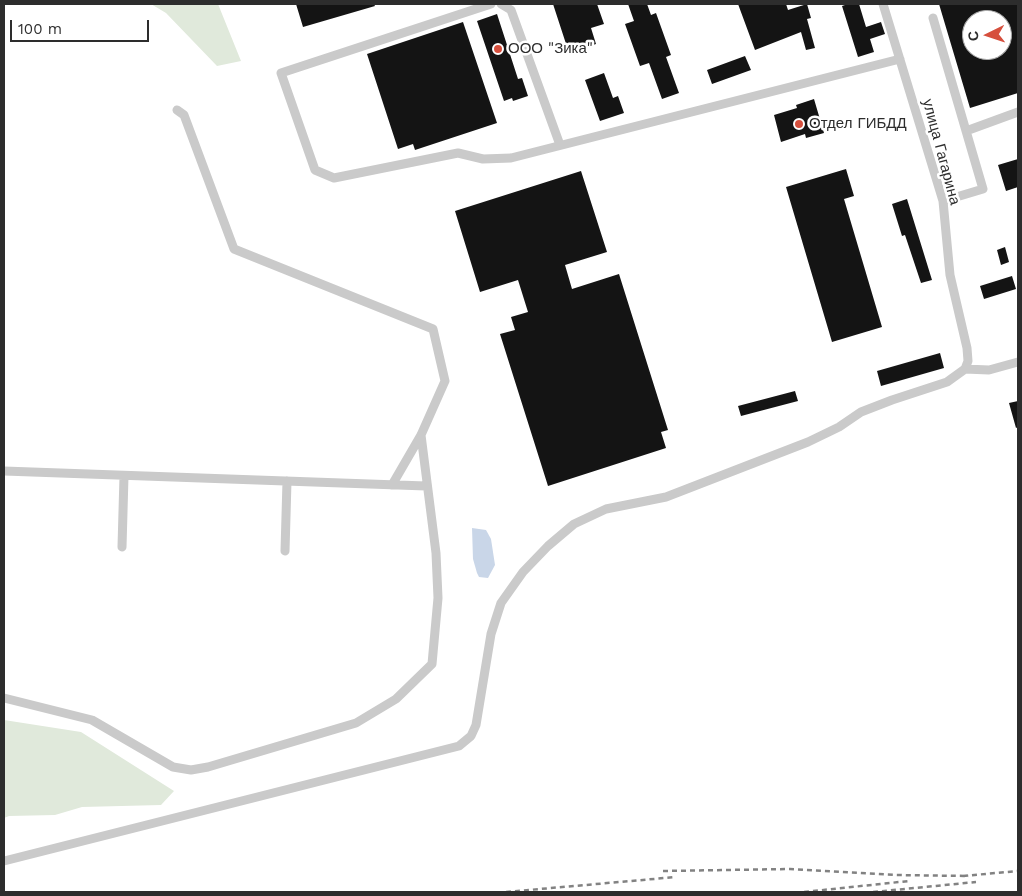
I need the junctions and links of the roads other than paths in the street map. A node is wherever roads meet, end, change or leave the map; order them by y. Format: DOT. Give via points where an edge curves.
graph roads {
  1 [pos="491,4"];
  2 [pos="501,4"];
  3 [pos="884,4"];
  4 [pos="933,18"];
  5 [pos="900,59"];
  6 [pos="177,110"];
  7 [pos="1018,112"];
  8 [pos="966,131"];
  9 [pos="560,145"];
  10 [pos="943,201"];
  11 [pos="1018,362"];
  12 [pos="966,369"];
  13 [pos="421,435"];
  14 [pos="4,471"];
  15 [pos="124,476"];
  16 [pos="287,481"];
  17 [pos="392,485"];
  18 [pos="426,486"];
  19 [pos="122,547"];
  20 [pos="285,551"];
  21 [pos="4,698"];
  22 [pos="4,861"];
  1 -- 9 [label="street" via="281,73 315,170 334,178 458,153 482,160 511,158"];
  2 -- 9 [label="street" via="511,10"];
  3 -- 5 [label="street, улица Гагарина"];
  4 -- 8 [label="street"];
  5 -- 9 [label="street"];
  5 -- 10 [label="street, улица Гагарина"];
  6 -- 13 [label="street" via="184,115 234,249 433,329 445,381"];
  7 -- 8 [label="street"];
  8 -- 10 [label="street" via="983,189"];
  10 -- 12 [label="street, улица Гагарина" via="950,275 967,348"];
  11 -- 12 [label="street" via="989,370"];
  12 -- 22 [label="street" via="947,382 861,412 808,442 666,497 606,509 574,524 522,572 502,603 491,634 476,726 471,736 458,746"];
  13 -- 17 [label="street"];
  13 -- 18 [label="street"];
  14 -- 15 [label="street"];
  15 -- 16 [label="street"];
  15 -- 19 [label="street"];
  16 -- 17 [label="street"];
  16 -- 20 [label="street"];
  17 -- 18 [label="street"];
  18 -- 21 [label="street" via="433,521 438,598 432,664 396,699 356,723 191,770 173,767 92,720"];
}
